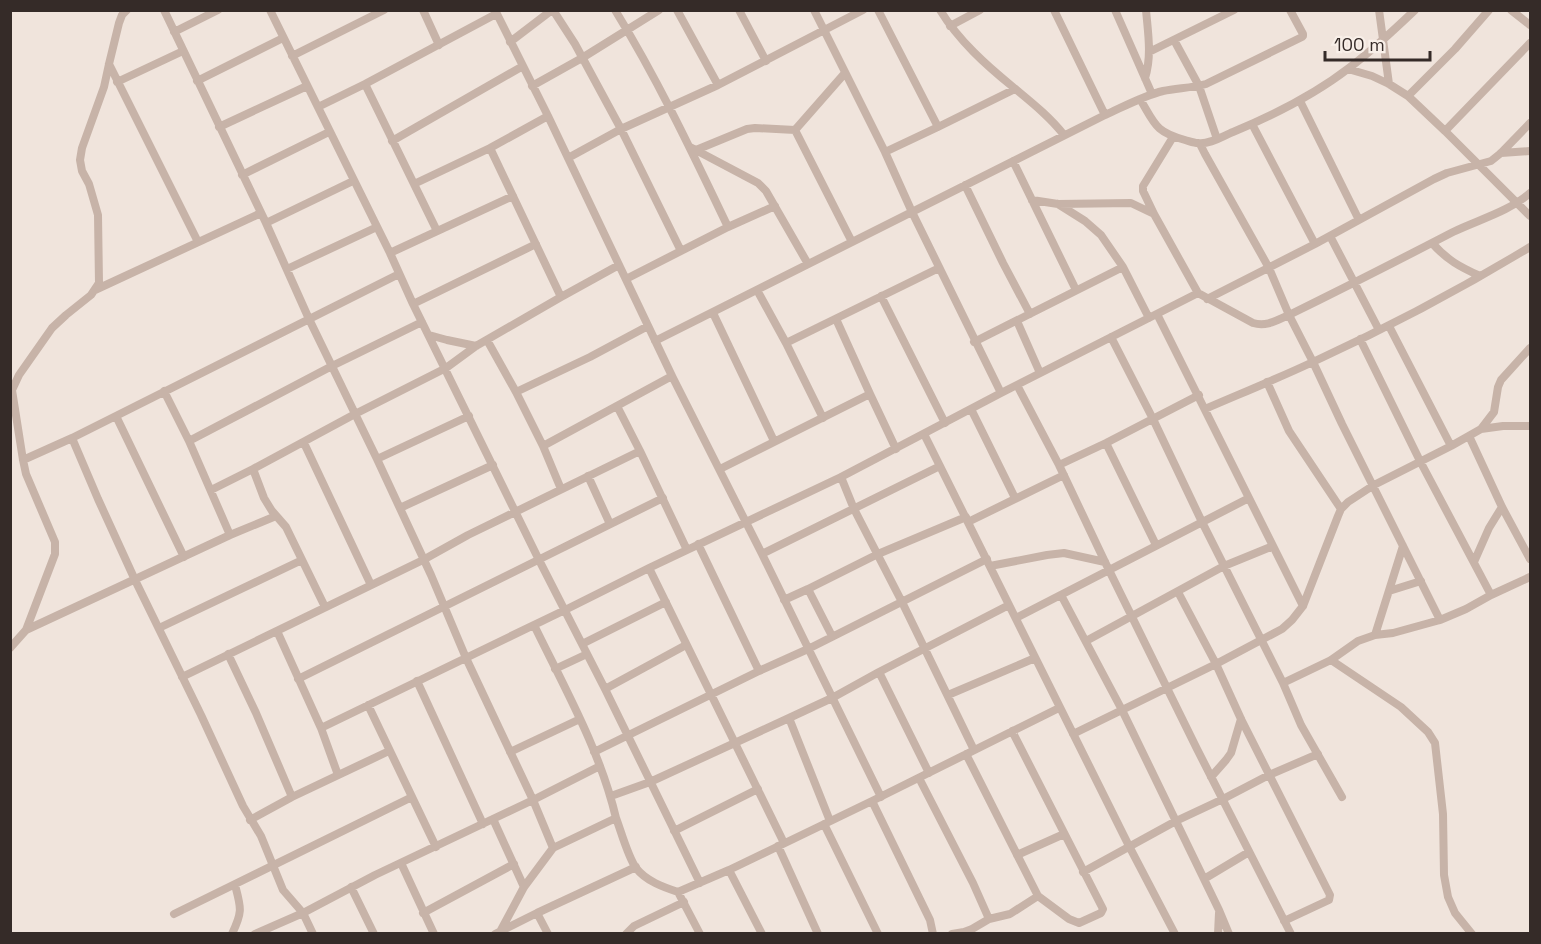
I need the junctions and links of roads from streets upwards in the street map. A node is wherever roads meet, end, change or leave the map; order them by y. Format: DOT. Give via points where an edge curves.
graph roads {
  1 [pos="127,10"];
  2 [pos="164,10"];
  3 [pos="218,10"];
  4 [pos="270,10"];
  5 [pos="384,10"];
  6 [pos="423,10"];
  7 [pos="553,10"];
  8 [pos="615,10"];
  9 [pos="659,10"];
  10 [pos="677,10"];
  11 [pos="739,10"];
  12 [pos="814,10"];
  13 [pos="863,10"];
  14 [pos="878,10"];
  15 [pos="940,10"];
  16 [pos="980,10"];
  17 [pos="1054,10"];
  18 [pos="1115,10"];
  19 [pos="1146,10"];
  20 [pos="1234,10"];
  21 [pos="1290,10"];
  22 [pos="1379,10"];
  23 [pos="1415,10"];
  24 [pos="1489,10"];
  25 [pos="1511,10"];
  26 [pos="495,12"];
  27 [pos="1530,25"];
  28 [pos="950,26"];
  29 [pos="627,30"];
  30 [pos="825,30"];
  31 [pos="174,32"];
  32 [pos="283,38"];
  33 [pos="1174,40"];
  34 [pos="1382,41"];
  35 [pos="510,42"];
  36 [pos="1530,43"];
  37 [pos="439,45"];
  38 [pos="183,51"];
  39 [pos="1149,52"];
  40 [pos="292,56"];
  41 [pos="582,58"];
  42 [pos="766,61"];
  43 [pos="109,64"];
  44 [pos="523,66"];
  45 [pos="1348,69"];
  46 [pos="845,74"];
  47 [pos="1145,78"];
  48 [pos="197,81"];
  49 [pos="117,82"];
  50 [pos="365,84"];
  51 [pos="1389,84"];
  52 [pos="717,85"];
  53 [pos="307,86"];
  54 [pos="532,86"];
  55 [pos="1199,86"];
  56 [pos="1015,89"];
  57 [pos="1152,94"];
  58 [pos="1408,96"];
  59 [pos="1140,99"];
  60 [pos="1300,101"];
  61 [pos="318,107"];
  62 [pos="669,107"];
  63 [pos="1105,115"];
  64 [pos="548,116"];
  65 [pos="1530,123"];
  66 [pos="1252,124"];
  67 [pos="219,127"];
  68 [pos="938,127"];
  69 [pos="621,129"];
  70 [pos="795,130"];
  71 [pos="1445,131"];
  72 [pos="329,132"];
  73 [pos="1064,135"];
  74 [pos="1173,137"];
  75 [pos="1217,139"];
  76 [pos="392,141"];
  77 [pos="1200,144"];
  78 [pos="490,148"];
  79 [pos="693,148"];
  80 [pos="1530,151"];
  81 [pos="885,152"];
  82 [pos="1501,153"];
  83 [pos="568,158"];
  84 [pos="1013,161"];
  85 [pos="1480,165"];
  86 [pos="242,175"];
  87 [pos="354,181"];
  88 [pos="414,184"];
  89 [pos="965,185"];
  90 [pos="1530,193"];
  91 [pos="513,196"];
  92 [pos="1032,200"];
  93 [pos="1518,203"];
  94 [pos="1058,204"];
  95 [pos="775,206"];
  96 [pos="912,212"];
  97 [pos="261,213"];
  98 [pos="1154,213"];
  99 [pos="1530,216"];
  100 [pos="1359,220"];
  101 [pos="266,223"];
  102 [pos="377,227"];
  103 [pos="728,227"];
  104 [pos="437,231"];
  105 [pos="1330,236"];
  106 [pos="198,242"];
  107 [pos="852,242"];
  108 [pos="1432,243"];
  109 [pos="536,244"];
  110 [pos="1315,244"];
  111 [pos="1530,247"];
  112 [pos="681,251"];
  113 [pos="390,253"];
  114 [pos="808,264"];
  115 [pos="620,265"];
  116 [pos="1123,267"];
  117 [pos="939,268"];
  118 [pos="1269,268"];
  119 [pos="286,269"];
  120 [pos="399,274"];
  121 [pos="1480,276"];
  122 [pos="626,279"];
  123 [pos="1355,283"];
  124 [pos="95,290"];
  125 [pos="757,290"];
  126 [pos="1076,290"];
  127 [pos="1198,293"];
  128 [pos="881,296"];
  129 [pos="561,297"];
  130 [pos="1207,299"];
  131 [pos="413,304"];
  132 [pos="713,313"];
  133 [pos="1030,314"];
  134 [pos="1289,315"];
  135 [pos="1153,316"];
  136 [pos="309,319"];
  137 [pos="837,319"];
  138 [pos="1017,321"];
  139 [pos="422,322"];
  140 [pos="648,326"];
  141 [pos="1389,326"];
  142 [pos="1379,330"];
  143 [pos="429,335"];
  144 [pos="1111,337"];
  145 [pos="1360,339"];
  146 [pos="487,340"];
  147 [pos="655,341"];
  148 [pos="974,342"];
  149 [pos="786,343"];
  150 [pos="476,346"];
  151 [pos="1530,348"];
  152 [pos="1313,362"];
  153 [pos="332,366"];
  154 [pos="446,368"];
  155 [pos="1040,373"];
  156 [pos="672,376"];
  157 [pos="1267,382"];
  158 [pos="1017,385"];
  159 [pos="164,391"];
  160 [pos="516,392"];
  161 [pos="1001,393"];
  162 [pos="870,394"];
  163 [pos="1199,395"];
  164 [pos="617,406"];
  165 [pos="972,409"];
  166 [pos="1205,409"];
  167 [pos="355,414"];
  168 [pos="116,416"];
  169 [pos="469,416"];
  170 [pos="823,418"];
  171 [pos="1153,419"];
  172 [pos="945,423"];
  173 [pos="10,424"];
  174 [pos="1529,426"];
  175 [pos="1481,429"];
  176 [pos="924,434"];
  177 [pos="1468,436"];
  178 [pos="72,438"];
  179 [pos="19,440"];
  180 [pos="189,441"];
  181 [pos="774,441"];
  182 [pos="304,442"];
  183 [pos="1106,443"];
  184 [pos="543,446"];
  185 [pos="1451,446"];
  186 [pos="896,448"];
  187 [pos="640,451"];
  188 [pos="377,459"];
  189 [pos="23,460"];
  190 [pos="1420,461"];
  191 [pos="493,465"];
  192 [pos="1059,465"];
  193 [pos="940,466"];
  194 [pos="253,469"];
  195 [pos="720,469"];
  196 [pos="1064,475"];
  197 [pos="588,476"];
  198 [pos="841,477"];
  199 [pos="1374,485"];
  200 [pos="561,489"];
  201 [pos="211,490"];
  202 [pos="663,498"];
  203 [pos="1016,498"];
  204 [pos="1249,498"];
  205 [pos="1502,507"];
  206 [pos="400,508"];
  207 [pos="854,509"];
  208 [pos="1341,509"];
  209 [pos="515,512"];
  210 [pos="276,516"];
  211 [pos="967,520"];
  212 [pos="746,522"];
  213 [pos="1202,522"];
  214 [pos="610,524"];
  215 [pos="230,535"];
  216 [pos="698,544"];
  217 [pos="1156,545"];
  218 [pos="1273,546"];
  219 [pos="1403,546"];
  220 [pos="687,550"];
  221 [pos="762,554"];
  222 [pos="878,555"];
  223 [pos="184,557"];
  224 [pos="303,560"];
  225 [pos="423,560"];
  226 [pos="539,560"];
  227 [pos="1530,560"];
  228 [pos="988,562"];
  229 [pos="1474,562"];
  230 [pos="1107,566"];
  231 [pos="1224,566"];
  232 [pos="649,568"];
  233 [pos="1530,577"];
  234 [pos="135,580"];
  235 [pos="1421,581"];
  236 [pos="371,585"];
  237 [pos="808,590"];
  238 [pos="1389,591"];
  239 [pos="1178,592"];
  240 [pos="1061,595"];
  241 [pos="1491,595"];
  242 [pos="784,600"];
  243 [pos="666,602"];
  244 [pos="902,602"];
  245 [pos="1009,605"];
  246 [pos="1303,606"];
  247 [pos="325,607"];
  248 [pos="444,607"];
  249 [pos="565,610"];
  250 [pos="1132,616"];
  251 [pos="1016,618"];
  252 [pos="1440,620"];
  253 [pos="534,625"];
  254 [pos="159,628"];
  255 [pos="26,630"];
  256 [pos="277,631"];
  257 [pos="1375,635"];
  258 [pos="832,636"];
  259 [pos="1261,640"];
  260 [pos="1086,641"];
  261 [pos="582,644"];
  262 [pos="686,645"];
  263 [pos="10,648"];
  264 [pos="808,648"];
  265 [pos="924,648"];
  266 [pos="228,654"];
  267 [pos="587,654"];
  268 [pos="466,658"];
  269 [pos="1035,658"];
  270 [pos="1331,660"];
  271 [pos="1216,664"];
  272 [pos="555,669"];
  273 [pos="759,671"];
  274 [pos="879,672"];
  275 [pos="182,677"];
  276 [pos="298,679"];
  277 [pos="417,681"];
  278 [pos="1283,683"];
  279 [pos="1167,688"];
  280 [pos="605,689"];
  281 [pos="711,695"];
  282 [pos="948,695"];
  283 [pos="831,698"];
  284 [pos="368,705"];
  285 [pos="1059,708"];
  286 [pos="1122,710"];
  287 [pos="789,718"];
  288 [pos="580,719"];
  289 [pos="1241,719"];
  290 [pos="321,728"];
  291 [pos="1012,731"];
  292 [pos="1073,734"];
  293 [pos="628,736"];
  294 [pos="736,742"];
  295 [pos="389,751"];
  296 [pos="510,752"];
  297 [pos="594,752"];
  298 [pos="970,752"];
  299 [pos="1318,753"];
  300 [pos="600,766"];
  301 [pos="929,773"];
  302 [pos="338,775"];
  303 [pos="1269,775"];
  304 [pos="1211,777"];
  305 [pos="919,778"];
  306 [pos="650,782"];
  307 [pos="758,789"];
  308 [pos="611,796"];
  309 [pos="292,797"];
  310 [pos="412,797"];
  311 [pos="881,797"];
  312 [pos="1342,797"];
  313 [pos="533,800"];
  314 [pos="1222,800"];
  315 [pos="872,801"];
  316 [pos="616,818"];
  317 [pos="493,819"];
  318 [pos="250,820"];
  319 [pos="1176,821"];
  320 [pos="827,823"];
  321 [pos="483,824"];
  322 [pos="675,831"];
  323 [pos="1064,834"];
  324 [pos="781,844"];
  325 [pos="1128,846"];
  326 [pos="436,847"];
  327 [pos="552,848"];
  328 [pos="1250,852"];
  329 [pos="1017,855"];
  330 [pos="401,863"];
  331 [pos="514,864"];
  332 [pos="273,867"];
  333 [pos="636,867"];
  334 [pos="729,870"];
  335 [pos="1083,872"];
  336 [pos="1204,879"];
  337 [pos="700,883"];
  338 [pos="235,885"];
  339 [pos="524,886"];
  340 [pos="351,887"];
  341 [pos="678,892"];
  342 [pos="1038,896"];
  343 [pos="684,902"];
  344 [pos="1220,910"];
  345 [pos="303,913"];
  346 [pos="423,913"];
  347 [pos="537,913"];
  348 [pos="174,914"];
  349 [pos="988,918"];
  350 [pos="1284,921"];
  351 [pos="498,932"];
  352 [pos="232,933"];
  353 [pos="256,933"];
  354 [pos="313,933"];
  355 [pos="374,933"];
  356 [pos="434,933"];
  357 [pos="548,933"];
  358 [pos="626,933"];
  359 [pos="700,933"];
  360 [pos="762,933"];
  361 [pos="818,933"];
  362 [pos="878,933"];
  363 [pos="934,933"];
  364 [pos="952,933"];
  365 [pos="1175,933"];
  366 [pos="1218,933"];
  367 [pos="1229,933"];
  368 [pos="1291,933"];
  369 [pos="1472,933"];
  1 -- 43 [label="street" via="119,23"];
  2 -- 31 [label="street"];
  3 -- 31 [label="street"];
  4 -- 32 [label="street"];
  5 -- 40 [label="street"];
  6 -- 37 [label="street"];
  7 -- 35 [label="street"];
  7 -- 41 [label="street"];
  8 -- 29 [label="street"];
  9 -- 29 [label="street"];
  10 -- 52 [label="street"];
  11 -- 42 [label="street"];
  12 -- 30 [label="street"];
  13 -- 30 [label="street"];
  14 -- 68 [label="street"];
  15 -- 28 [label="street"];
  16 -- 28 [label="street"];
  17 -- 63 [label="street"];
  18 -- 47 [label="street"];
  19 -- 39 [label="street"];
  20 -- 33 [label="street"];
  21 -- 55 [label="street" via="1303,37"];
  22 -- 34 [label="street"];
  23 -- 34 [label="street"];
  24 -- 58 [label="street"];
  25 -- 27 [label="street"];
  26 -- 35 [label="street"];
  26 -- 37 [label="street"];
  28 -- 56 [label="street"];
  29 -- 41 [label="street"];
  29 -- 62 [label="street"];
  30 -- 42 [label="street"];
  30 -- 46 [label="street"];
  31 -- 38 [label="street"];
  32 -- 40 [label="street"];
  32 -- 48 [label="street"];
  33 -- 39 [label="street"];
  33 -- 55 [label="street"];
  34 -- 45 [label="street"];
  34 -- 51 [label="street"];
  35 -- 44 [label="street"];
  36 -- 71 [label="street"];
  37 -- 50 [label="street"];
  38 -- 48 [label="street"];
  38 -- 49 [label="street"];
  39 -- 47 [label="street"];
  40 -- 53 [label="street"];
  41 -- 54 [label="street"];
  41 -- 69 [label="street"];
  42 -- 52 [label="street"];
  43 -- 49 [label="street"];
  43 -- 124 [label="street" via="80,160 98,215 99,283"];
  44 -- 54 [label="street"];
  44 -- 76 [label="street"];
  45 -- 51 [label="street"];
  45 -- 60 [label="street"];
  46 -- 70 [label="street"];
  46 -- 81 [label="street"];
  47 -- 57 [label="street"];
  48 -- 67 [label="street"];
  49 -- 106 [label="street"];
  50 -- 61 [label="street"];
  50 -- 76 [label="street"];
  51 -- 58 [label="street"];
  52 -- 62 [label="street"];
  53 -- 61 [label="street"];
  53 -- 67 [label="street"];
  54 -- 64 [label="street"];
  55 -- 57 [label="street"];
  55 -- 75 [label="street"];
  56 -- 68 [label="street"];
  56 -- 73 [label="street"];
  57 -- 59 [label="street"];
  58 -- 71 [label="street"];
  59 -- 63 [label="street"];
  59 -- 74 [label="street" via="1157,128"];
  60 -- 66 [label="street"];
  60 -- 100 [label="street"];
  61 -- 72 [label="street"];
  62 -- 69 [label="street"];
  62 -- 79 [label="street"];
  63 -- 73 [label="street"];
  64 -- 78 [label="street"];
  64 -- 83 [label="street"];
  65 -- 82 [label="street"];
  66 -- 75 [label="street"];
  66 -- 110 [label="street"];
  67 -- 86 [label="street"];
  68 -- 81 [label="street"];
  69 -- 83 [label="street"];
  69 -- 112 [label="street"];
  70 -- 79 [label="street" via="747,129"];
  70 -- 107 [label="street"];
  71 -- 85 [label="street"];
  72 -- 86 [label="street"];
  72 -- 87 [label="street"];
  73 -- 84 [label="street"];
  74 -- 77 [label="street"];
  74 -- 98 [label="street" via="1143,186"];
  75 -- 77 [label="street"];
  76 -- 88 [label="street"];
  77 -- 118 [label="street"];
  78 -- 88 [label="street"];
  78 -- 91 [label="street"];
  79 -- 95 [label="street" via="758,183"];
  79 -- 103 [label="street"];
  80 -- 82 [label="street"];
  81 -- 96 [label="street"];
  82 -- 85 [label="street"];
  83 -- 115 [label="street"];
  84 -- 89 [label="street"];
  84 -- 92 [label="street"];
  85 -- 93 [label="street"];
  85 -- 100 [label="street" via="1434,178"];
  86 -- 97 [label="street"];
  87 -- 101 [label="street"];
  87 -- 102 [label="street"];
  88 -- 104 [label="street"];
  89 -- 96 [label="street"];
  89 -- 133 [label="street"];
  90 -- 93 [label="street"];
  91 -- 104 [label="street"];
  91 -- 109 [label="street"];
  92 -- 94 [label="street"];
  92 -- 126 [label="street"];
  93 -- 99 [label="street"];
  93 -- 108 [label="street"];
  94 -- 98 [label="street" via="1131,203"];
  94 -- 116 [label="street" via="1101,235"];
  95 -- 103 [label="street"];
  95 -- 114 [label="street"];
  96 -- 107 [label="street"];
  96 -- 117 [label="street"];
  97 -- 101 [label="street"];
  97 -- 106 [label="street"];
  98 -- 127 [label="street"];
  100 -- 105 [label="street"];
  101 -- 119 [label="street"];
  102 -- 113 [label="street"];
  102 -- 119 [label="street"];
  103 -- 112 [label="street"];
  104 -- 113 [label="street"];
  105 -- 110 [label="street"];
  105 -- 123 [label="street"];
  106 -- 124 [label="street"];
  107 -- 114 [label="street"];
  108 -- 121 [label="street" via="1449,260"];
  108 -- 123 [label="street"];
  109 -- 129 [label="street"];
  109 -- 131 [label="street"];
  110 -- 118 [label="street"];
  111 -- 121 [label="street"];
  112 -- 122 [label="street"];
  113 -- 120 [label="street"];
  114 -- 125 [label="street"];
  115 -- 122 [label="street"];
  115 -- 129 [label="street"];
  116 -- 126 [label="street"];
  116 -- 135 [label="street"];
  117 -- 128 [label="street"];
  117 -- 148 [label="street"];
  118 -- 130 [label="street"];
  118 -- 134 [label="street"];
  119 -- 136 [label="street"];
  120 -- 131 [label="street"];
  120 -- 136 [label="street"];
  121 -- 141 [label="street"];
  122 -- 140 [label="street"];
  123 -- 134 [label="street"];
  123 -- 142 [label="street"];
  124 -- 179 [label="street" via="52,328 14,384 12,397"];
  125 -- 132 [label="street"];
  125 -- 149 [label="street"];
  126 -- 133 [label="street"];
  127 -- 130 [label="street"];
  127 -- 135 [label="street"];
  128 -- 137 [label="street"];
  128 -- 172 [label="street"];
  129 -- 146 [label="street"];
  130 -- 134 [label="street" via="1261,326"];
  131 -- 139 [label="street"];
  132 -- 147 [label="street"];
  132 -- 181 [label="street"];
  133 -- 138 [label="street"];
  134 -- 152 [label="street"];
  135 -- 144 [label="street"];
  135 -- 163 [label="street"];
  136 -- 153 [label="street"];
  136 -- 159 [label="street"];
  137 -- 149 [label="street"];
  137 -- 162 [label="street"];
  138 -- 148 [label="street"];
  138 -- 155 [label="street"];
  139 -- 143 [label="street"];
  139 -- 153 [label="street"];
  140 -- 147 [label="street"];
  140 -- 160 [label="street"];
  141 -- 142 [label="street"];
  141 -- 185 [label="street"];
  142 -- 145 [label="street"];
  143 -- 150 [label="street"];
  143 -- 154 [label="street"];
  144 -- 155 [label="street"];
  144 -- 171 [label="street"];
  145 -- 152 [label="street"];
  145 -- 190 [label="street"];
  146 -- 150 [label="street"];
  146 -- 160 [label="street"];
  147 -- 156 [label="street"];
  148 -- 161 [label="street"];
  149 -- 170 [label="street"];
  150 -- 154 [label="street"];
  151 -- 175 [label="street" via="1501,380 1494,412"];
  152 -- 157 [label="street"];
  152 -- 199 [label="street"];
  153 -- 167 [label="street"];
  153 -- 180 [label="street"];
  154 -- 167 [label="street"];
  154 -- 169 [label="street"];
  155 -- 158 [label="street"];
  156 -- 164 [label="street"];
  156 -- 195 [label="street"];
  157 -- 166 [label="street"];
  157 -- 208 [label="street" via="1290,430"];
  158 -- 161 [label="street"];
  158 -- 192 [label="street"];
  159 -- 168 [label="street"];
  159 -- 180 [label="street"];
  160 -- 184 [label="street"];
  161 -- 165 [label="street"];
  162 -- 170 [label="street"];
  162 -- 186 [label="street"];
  163 -- 166 [label="street"];
  163 -- 171 [label="street"];
  164 -- 184 [label="street"];
  164 -- 187 [label="street"];
  165 -- 172 [label="street"];
  165 -- 203 [label="street"];
  166 -- 204 [label="street"];
  167 -- 182 [label="street"];
  167 -- 188 [label="street"];
  168 -- 178 [label="street"];
  168 -- 223 [label="street"];
  169 -- 188 [label="street"];
  169 -- 191 [label="street"];
  170 -- 181 [label="street"];
  171 -- 183 [label="street"];
  171 -- 213 [label="street"];
  172 -- 176 [label="street"];
  173 -- 179 [label="street"];
  174 -- 175 [label="street"];
  175 -- 177 [label="street"];
  176 -- 186 [label="street"];
  176 -- 193 [label="street"];
  177 -- 185 [label="street"];
  177 -- 205 [label="street"];
  178 -- 189 [label="street"];
  178 -- 234 [label="street"];
  179 -- 189 [label="street"];
  180 -- 201 [label="street"];
  181 -- 195 [label="street"];
  182 -- 194 [label="street"];
  182 -- 236 [label="street"];
  183 -- 192 [label="street"];
  183 -- 217 [label="street"];
  184 -- 200 [label="street"];
  185 -- 190 [label="street"];
  186 -- 198 [label="street"];
  187 -- 197 [label="street"];
  187 -- 202 [label="street"];
  188 -- 206 [label="street"];
  189 -- 255 [label="street" via="56,549"];
  190 -- 199 [label="street"];
  190 -- 229 [label="street"];
  191 -- 206 [label="street"];
  191 -- 209 [label="street"];
  192 -- 196 [label="street"];
  193 -- 207 [label="street"];
  193 -- 211 [label="street"];
  194 -- 201 [label="street"];
  194 -- 210 [label="street"];
  195 -- 212 [label="street"];
  196 -- 203 [label="street"];
  196 -- 230 [label="street"];
  197 -- 200 [label="street"];
  197 -- 214 [label="street"];
  198 -- 207 [label="street"];
  198 -- 212 [label="street"];
  199 -- 208 [label="street"];
  199 -- 219 [label="street"];
  200 -- 209 [label="street"];
  201 -- 215 [label="street"];
  202 -- 214 [label="street"];
  202 -- 220 [label="street"];
  203 -- 211 [label="street"];
  204 -- 213 [label="street"];
  204 -- 218 [label="street"];
  205 -- 227 [label="street"];
  205 -- 229 [label="street"];
  206 -- 225 [label="street"];
  207 -- 221 [label="street"];
  207 -- 222 [label="street"];
  208 -- 246 [label="street"];
  209 -- 225 [label="street"];
  209 -- 226 [label="street"];
  210 -- 215 [label="street"];
  210 -- 224 [label="street"];
  211 -- 222 [label="street"];
  211 -- 228 [label="street"];
  212 -- 216 [label="street"];
  212 -- 221 [label="street"];
  213 -- 217 [label="street"];
  213 -- 231 [label="street"];
  214 -- 226 [label="street"];
  215 -- 223 [label="street"];
  216 -- 220 [label="street"];
  216 -- 273 [label="street"];
  217 -- 230 [label="street"];
  218 -- 231 [label="street"];
  218 -- 246 [label="street"];
  219 -- 235 [label="street"];
  219 -- 238 [label="street"];
  220 -- 232 [label="street"];
  221 -- 242 [label="street"];
  222 -- 237 [label="street"];
  222 -- 244 [label="street"];
  223 -- 234 [label="street"];
  224 -- 247 [label="street"];
  224 -- 254 [label="street"];
  225 -- 236 [label="street"];
  225 -- 248 [label="street"];
  226 -- 248 [label="street"];
  226 -- 249 [label="street"];
  228 -- 230 [label="street" via="1064,554"];
  228 -- 244 [label="street"];
  228 -- 245 [label="street"];
  229 -- 241 [label="street"];
  230 -- 240 [label="street"];
  230 -- 250 [label="street"];
  231 -- 239 [label="street"];
  231 -- 259 [label="street"];
  232 -- 243 [label="street"];
  232 -- 249 [label="street"];
  233 -- 241 [label="street"];
  234 -- 254 [label="street"];
  234 -- 255 [label="street"];
  235 -- 238 [label="street"];
  235 -- 252 [label="street"];
  236 -- 247 [label="street"];
  237 -- 242 [label="street"];
  237 -- 258 [label="street"];
  238 -- 257 [label="street"];
  239 -- 250 [label="street"];
  239 -- 271 [label="street"];
  240 -- 251 [label="street"];
  240 -- 260 [label="street"];
  241 -- 252 [label="street"];
  242 -- 264 [label="street"];
  243 -- 261 [label="street"];
  243 -- 262 [label="street"];
  244 -- 258 [label="street"];
  244 -- 265 [label="street"];
  245 -- 251 [label="street"];
  245 -- 265 [label="street"];
  246 -- 259 [label="street" via="1282,629"];
  247 -- 256 [label="street"];
  248 -- 268 [label="street"];
  248 -- 276 [label="street"];
  249 -- 253 [label="street"];
  249 -- 261 [label="street"];
  250 -- 260 [label="street"];
  250 -- 279 [label="street"];
  251 -- 269 [label="street"];
  252 -- 257 [label="street"];
  253 -- 268 [label="street"];
  253 -- 272 [label="street"];
  254 -- 275 [label="street"];
  255 -- 263 [label="street"];
  256 -- 266 [label="street"];
  256 -- 276 [label="street"];
  257 -- 270 [label="street"];
  258 -- 264 [label="street"];
  259 -- 271 [label="street"];
  259 -- 278 [label="street"];
  260 -- 286 [label="street"];
  261 -- 267 [label="street"];
  262 -- 280 [label="street"];
  262 -- 281 [label="street"];
  264 -- 273 [label="street"];
  264 -- 283 [label="street"];
  265 -- 274 [label="street"];
  265 -- 282 [label="street"];
  266 -- 275 [label="street"];
  266 -- 309 [label="street"];
  267 -- 272 [label="street"];
  267 -- 280 [label="street"];
  268 -- 277 [label="street"];
  268 -- 296 [label="street"];
  269 -- 282 [label="street"];
  269 -- 285 [label="street"];
  270 -- 278 [label="street"];
  270 -- 369 [label="street" via="1401,707 1435,742 1448,897 1455,913"];
  271 -- 279 [label="street"];
  271 -- 289 [label="street"];
  272 -- 288 [label="street"];
  273 -- 281 [label="street"];
  274 -- 283 [label="street"];
  274 -- 301 [label="street"];
  275 -- 318 [label="street"];
  276 -- 290 [label="street"];
  277 -- 284 [label="street"];
  277 -- 321 [label="street"];
  278 -- 299 [label="street"];
  279 -- 286 [label="street"];
  279 -- 304 [label="street"];
  280 -- 293 [label="street"];
  281 -- 293 [label="street"];
  281 -- 294 [label="street"];
  282 -- 298 [label="street"];
  283 -- 287 [label="street"];
  283 -- 311 [label="street"];
  284 -- 290 [label="street"];
  284 -- 295 [label="street"];
  285 -- 291 [label="street"];
  285 -- 292 [label="street"];
  286 -- 292 [label="street"];
  286 -- 319 [label="street"];
  287 -- 294 [label="street"];
  287 -- 320 [label="street"];
  288 -- 296 [label="street"];
  288 -- 297 [label="street"];
  289 -- 303 [label="street"];
  289 -- 304 [label="street" via="1231,753"];
  290 -- 302 [label="street"];
  291 -- 298 [label="street"];
  291 -- 323 [label="street"];
  292 -- 325 [label="street"];
  293 -- 297 [label="street"];
  293 -- 306 [label="street"];
  294 -- 306 [label="street"];
  294 -- 307 [label="street"];
  295 -- 302 [label="street"];
  295 -- 310 [label="street"];
  296 -- 313 [label="street"];
  297 -- 300 [label="street"];
  298 -- 301 [label="street"];
  298 -- 329 [label="street"];
  299 -- 303 [label="street"];
  299 -- 312 [label="street"];
  300 -- 308 [label="street"];
  300 -- 313 [label="street"];
  301 -- 305 [label="street"];
  302 -- 309 [label="street"];
  303 -- 314 [label="street"];
  303 -- 350 [label="street" via="1330,896 1329,900"];
  304 -- 314 [label="street"];
  305 -- 311 [label="street"];
  305 -- 349 [label="street"];
  306 -- 308 [label="street"];
  306 -- 322 [label="street"];
  307 -- 322 [label="street"];
  307 -- 324 [label="street"];
  308 -- 316 [label="street"];
  309 -- 318 [label="street"];
  310 -- 326 [label="street"];
  310 -- 332 [label="street"];
  311 -- 315 [label="street"];
  313 -- 317 [label="street"];
  313 -- 327 [label="street"];
  314 -- 319 [label="street"];
  314 -- 328 [label="street"];
  315 -- 320 [label="street"];
  315 -- 363 [label="street"];
  316 -- 327 [label="street"];
  316 -- 333 [label="street"];
  317 -- 321 [label="street"];
  317 -- 331 [label="street"];
  318 -- 332 [label="street"];
  319 -- 325 [label="street"];
  319 -- 336 [label="street"];
  320 -- 324 [label="street"];
  320 -- 362 [label="street"];
  321 -- 326 [label="street"];
  322 -- 337 [label="street"];
  323 -- 329 [label="street"];
  323 -- 335 [label="street"];
  324 -- 334 [label="street"];
  324 -- 361 [label="street"];
  325 -- 335 [label="street"];
  325 -- 365 [label="street"];
  326 -- 330 [label="street"];
  327 -- 339 [label="street"];
  328 -- 336 [label="street"];
  328 -- 350 [label="street"];
  329 -- 342 [label="street"];
  330 -- 340 [label="street"];
  330 -- 346 [label="street"];
  331 -- 339 [label="street"];
  331 -- 346 [label="street"];
  332 -- 338 [label="street"];
  332 -- 345 [label="street" via="285,893"];
  333 -- 341 [label="street" via="660,886"];
  333 -- 347 [label="street"];
  334 -- 337 [label="street"];
  334 -- 360 [label="street"];
  335 -- 342 [label="street" via="1103,909 1101,913 1076,923"];
  336 -- 344 [label="street"];
  337 -- 341 [label="street"];
  338 -- 348 [label="street"];
  338 -- 352 [label="street" via="241,911"];
  339 -- 351 [label="street"];
  340 -- 345 [label="street"];
  340 -- 355 [label="street"];
  341 -- 343 [label="street"];
  342 -- 349 [label="street" via="1010,914"];
  343 -- 358 [label="street"];
  343 -- 359 [label="street"];
  344 -- 366 [label="street"];
  344 -- 367 [label="street"];
  345 -- 353 [label="street"];
  345 -- 354 [label="street"];
  346 -- 356 [label="street"];
  347 -- 351 [label="street"];
  347 -- 357 [label="street"];
  349 -- 364 [label="street" via="972,929"];
  350 -- 368 [label="street"];
}
